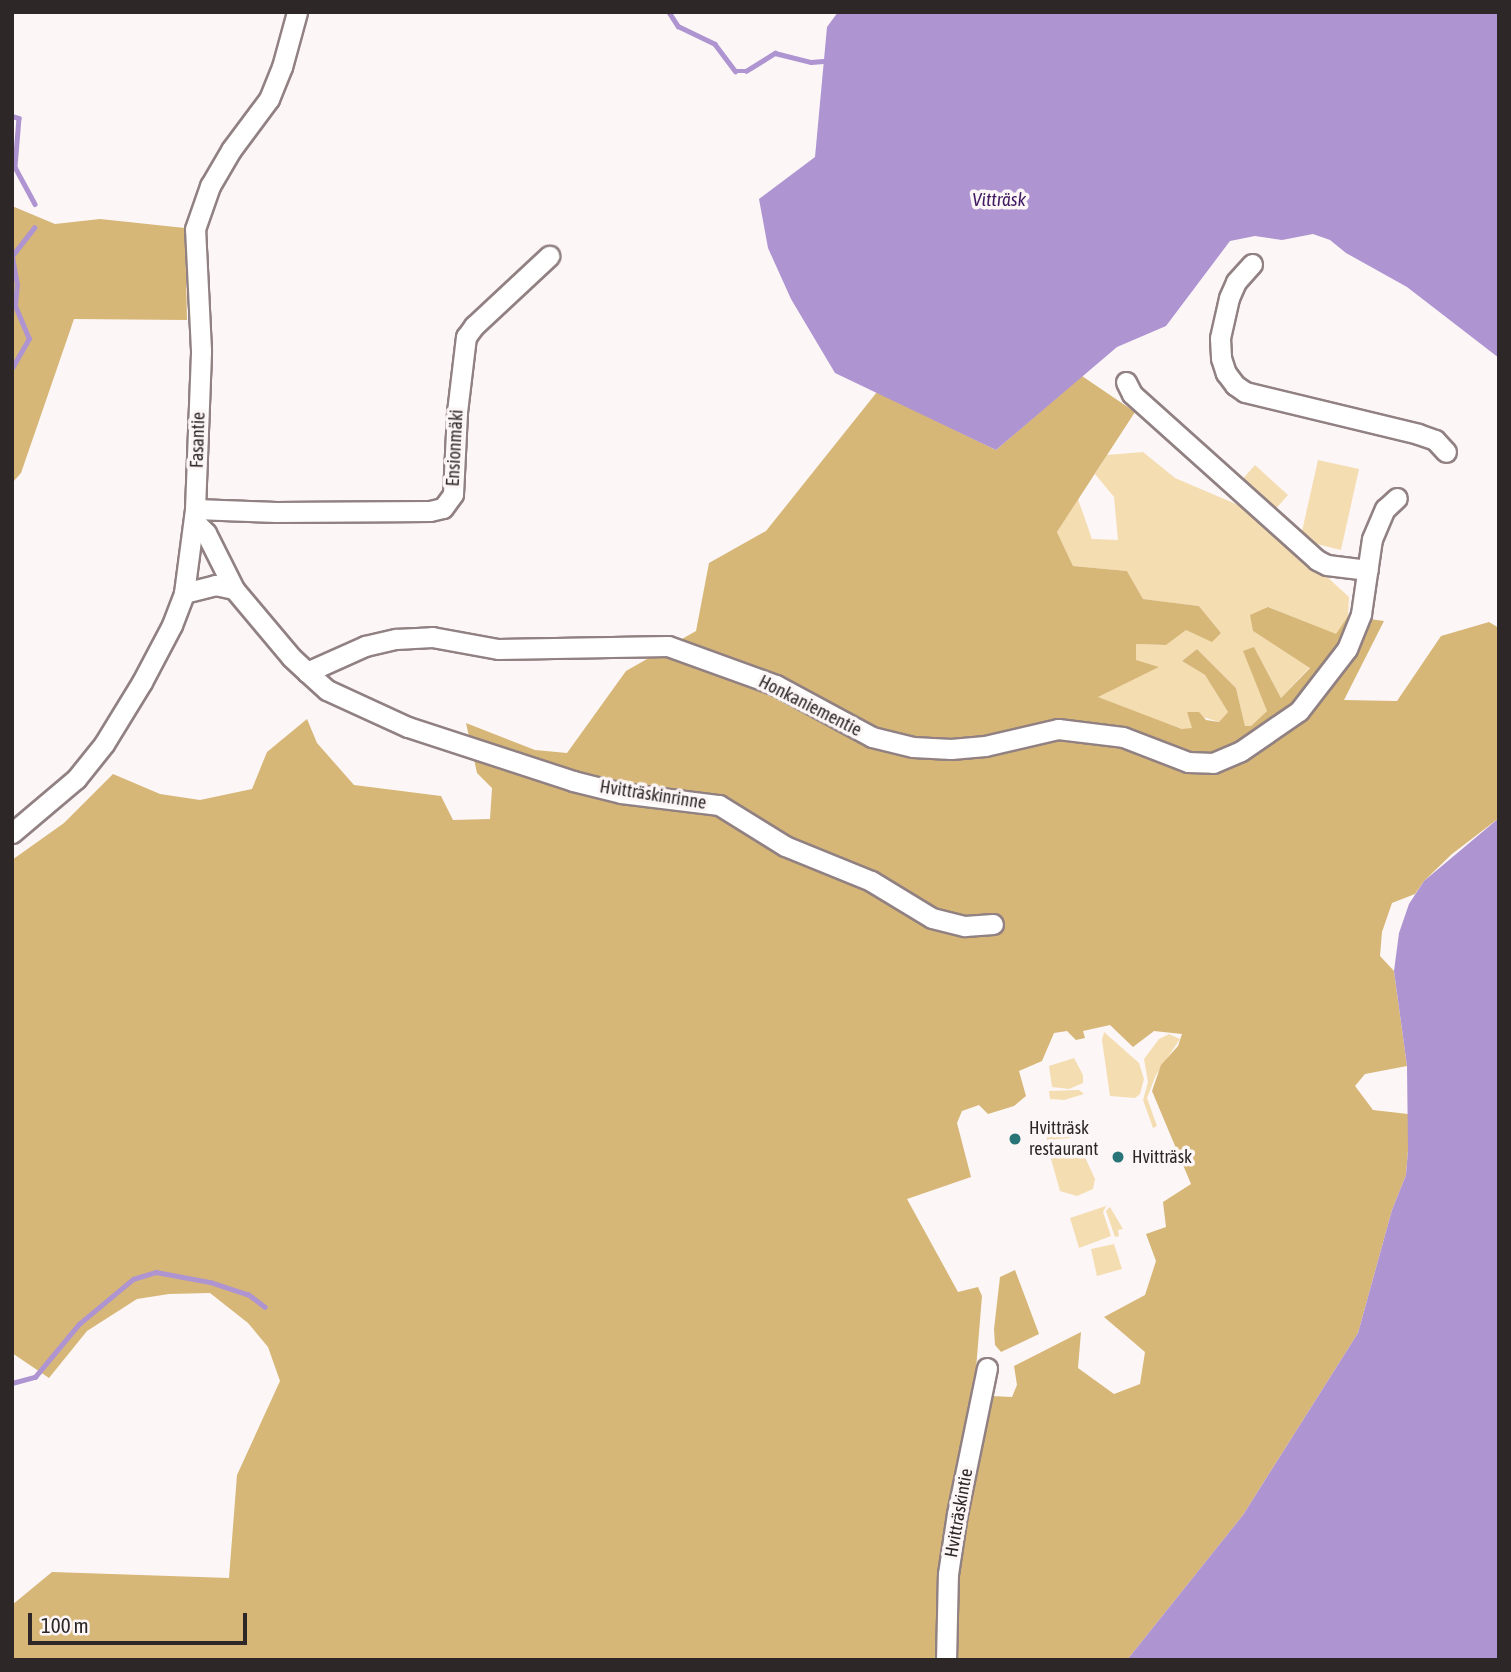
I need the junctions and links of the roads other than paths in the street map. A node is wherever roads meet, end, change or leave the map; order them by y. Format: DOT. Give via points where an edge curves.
graph roads {
  1 [pos="298,12"];
  2 [pos="549,256"];
  3 [pos="1252,264"];
  4 [pos="1126,382"];
  5 [pos="1446,452"];
  6 [pos="1397,498"];
  7 [pos="195,515"];
  8 [pos="1368,570"];
  9 [pos="234,589"];
  10 [pos="184,593"];
  11 [pos="307,672"];
  12 [pos="12,833"];
  13 [pos="993,924"];
  14 [pos="987,1368"];
  15 [pos="946,1660"];
  1 -- 7 [label="street, Fasantie" via="269,99 210,186 195,229 201,350"];
  2 -- 7 [label="street, Ensionmäki" via="466,337 453,494 443,508"];
  3 -- 5 [label="street" via="1229,298 1220,338 1223,365 1235,385 1245,392 1418,434 1435,440"];
  4 -- 8 [label="street" via="1132,394 1317,560"];
  6 -- 8 [label="street, Honkaniementie" via="1385,509 1372,539"];
  7 -- 9 [label="street"];
  7 -- 10 [label="street, Fasantie"];
  8 -- 11 [label="street, Honkaniementie" via="1361,614 1347,649 1324,681 1299,711 1273,732 1213,763 1188,762 1123,737 1058,729 985,746 913,747 872,737 776,685 668,646 498,649 432,638 396,639 365,646"];
  9 -- 10 [label="street" via="215,585"];
  9 -- 11 [label="street"];
  10 -- 12 [label="street, Fasantie" via="148,670 104,744 76,779"];
  11 -- 13 [label="street, Hvitträskinrinne" via="327,690 408,727 573,781 621,793 719,805 785,846 871,881 932,918 965,926"];
  14 -- 15 [label="street, Hvitträskintie" via="953,1538"];
}
